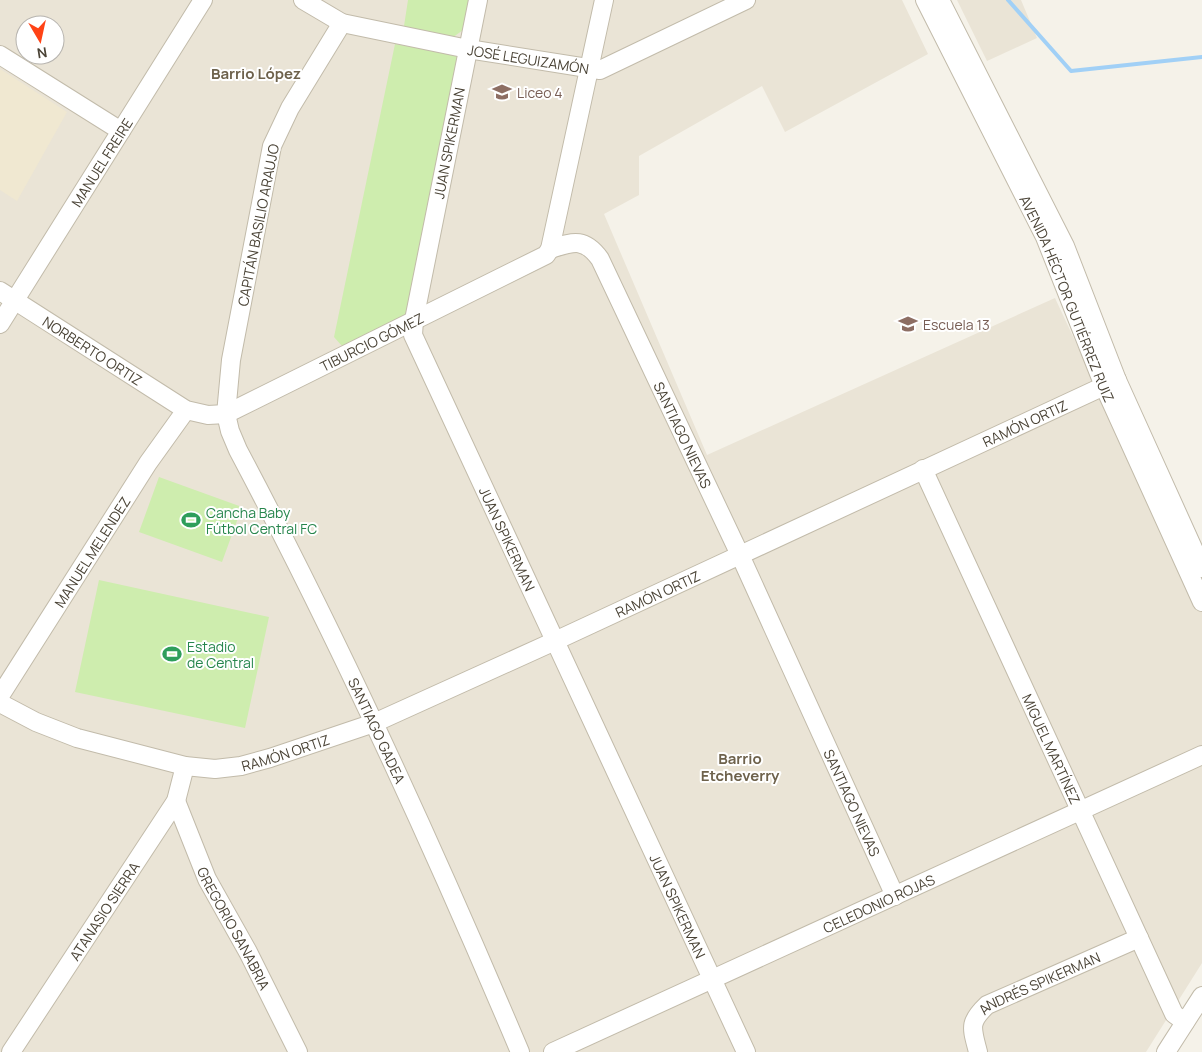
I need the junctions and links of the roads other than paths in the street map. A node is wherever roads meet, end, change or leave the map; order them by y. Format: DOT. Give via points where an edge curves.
graph roads {
  1 [pos="204,0"];
  2 [pos="303,0"];
  3 [pos="478,0"];
  4 [pos="604,0"];
  5 [pos="746,0"];
  6 [pos="925,0"];
  7 [pos="940,0"];
  8 [pos="342,23"];
  9 [pos="468,49"];
  10 [pos="0,55"];
  11 [pos="590,70"];
  12 [pos="121,131"];
  13 [pos="550,249"];
  14 [pos="0,291"];
  15 [pos="15,301"];
  16 [pos="414,320"];
  17 [pos="0,324"];
  18 [pos="1110,383"];
  19 [pos="186,410"];
  20 [pos="226,414"];
  21 [pos="923,469"];
  22 [pos="740,555"];
  23 [pos="1202,568"];
  24 [pos="1202,602"];
  25 [pos="555,642"];
  26 [pos="0,696"];
  27 [pos="0,703"];
  28 [pos="374,723"];
  29 [pos="1202,755"];
  30 [pos="185,766"];
  31 [pos="176,801"];
  32 [pos="1080,812"];
  33 [pos="895,896"];
  34 [pos="1139,938"];
  35 [pos="713,980"];
  36 [pos="1202,996"];
  37 [pos="1185,1022"];
  38 [pos="10,1052"];
  39 [pos="298,1052"];
  40 [pos="520,1052"];
  41 [pos="553,1052"];
  42 [pos="746,1052"];
  43 [pos="978,1052"];
  44 [pos="1166,1052"];
  1 -- 12 [label="street, MANUEL FREIRE"];
  2 -- 8 [label="street, JOSÉ LEGUIZAMÓN"];
  3 -- 9 [label="street, JUAN SPIKERMAN"];
  4 -- 11 [label="street"];
  5 -- 11 [label="street, JOSÉ LEGUIZAMÓN" via="610,67"];
  6 -- 18 [label="street, AVENIDA HÉCTOR GUTIÉRREZ RUIZ" via="1045,237"];
  7 -- 18 [label="street, AVENIDA HÉCTOR GUTIÉRREZ RUIZ" via="1065,246"];
  8 -- 9 [label="street, JOSÉ LEGUIZAMÓN"];
  8 -- 20 [label="street, CAPITÁN BASILIO ARAUJO" via="290,108 272,146 231,360"];
  9 -- 11 [label="street, JOSÉ LEGUIZAMÓN"];
  9 -- 16 [label="street, JUAN SPIKERMAN"];
  10 -- 12 [label="street"];
  11 -- 13 [label="street"];
  12 -- 15 [label="street, MANUEL FREIRE"];
  13 -- 16 [label="street, TIBURCIO GÓMEZ" via="540,259"];
  13 -- 22 [label="street, SANTIAGO NIEVAS" via="575,242 593,249 600,259"];
  14 -- 15 [label="street, NORBERTO ORTIZ"];
  15 -- 17 [label="street, MANUEL FREIRE"];
  15 -- 19 [label="street, NORBERTO ORTIZ"];
  16 -- 20 [label="street, TIBURCIO GÓMEZ"];
  16 -- 25 [label="street, JUAN SPIKERMAN" via="414,335"];
  18 -- 21 [label="street, RAMÓN ORTIZ"];
  18 -- 23 [label="street, AVENIDA HÉCTOR GUTIÉRREZ RUIZ"];
  18 -- 24 [label="street, AVENIDA HÉCTOR GUTIÉRREZ RUIZ"];
  19 -- 20 [label="street, TIBURCIO GÓMEZ" via="208,415"];
  19 -- 26 [label="street, MANUEL MELENDEZ" via="148,463"];
  20 -- 28 [label="street, SANTIAGO GADEA" via="238,450 306,577"];
  21 -- 22 [label="street, RAMÓN ORTIZ"];
  21 -- 32 [label="street, MIGUEL MARTÍNEZ"];
  22 -- 25 [label="street, RAMÓN ORTIZ"];
  22 -- 33 [label="street, SANTIAGO NIEVAS"];
  25 -- 28 [label="street, RAMÓN ORTIZ"];
  25 -- 35 [label="street, JUAN SPIKERMAN"];
  27 -- 30 [label="street, RAMÓN ORTIZ" via="77,738"];
  28 -- 30 [label="street, RAMÓN ORTIZ" via="241,766 215,769"];
  28 -- 40 [label="street, SANTIAGO GADEA" via="452,890"];
  29 -- 32 [label="street, CELEDONIO ROJAS"];
  30 -- 31 [label="street, ATANASIO SIERRA"];
  31 -- 38 [label="street, ATANASIO SIERRA"];
  31 -- 39 [label="street, GREGORIO SANABRIA" via="206,879 248,952"];
  32 -- 33 [label="street, CELEDONIO ROJAS"];
  32 -- 34 [label="street, MIGUEL MARTÍNEZ"];
  33 -- 35 [label="street, CELEDONIO ROJAS"];
  34 -- 37 [label="street, MIGUEL MARTÍNEZ" via="1174,1014"];
  34 -- 43 [label="street, ANDRÉS SPIKERMAN" via="987,1005 976,1016 972,1027"];
  35 -- 41 [label="street, CELEDONIO ROJAS"];
  35 -- 42 [label="street, JUAN SPIKERMAN"];
  36 -- 37 [label="street"];
  37 -- 44 [label="street"];
}
